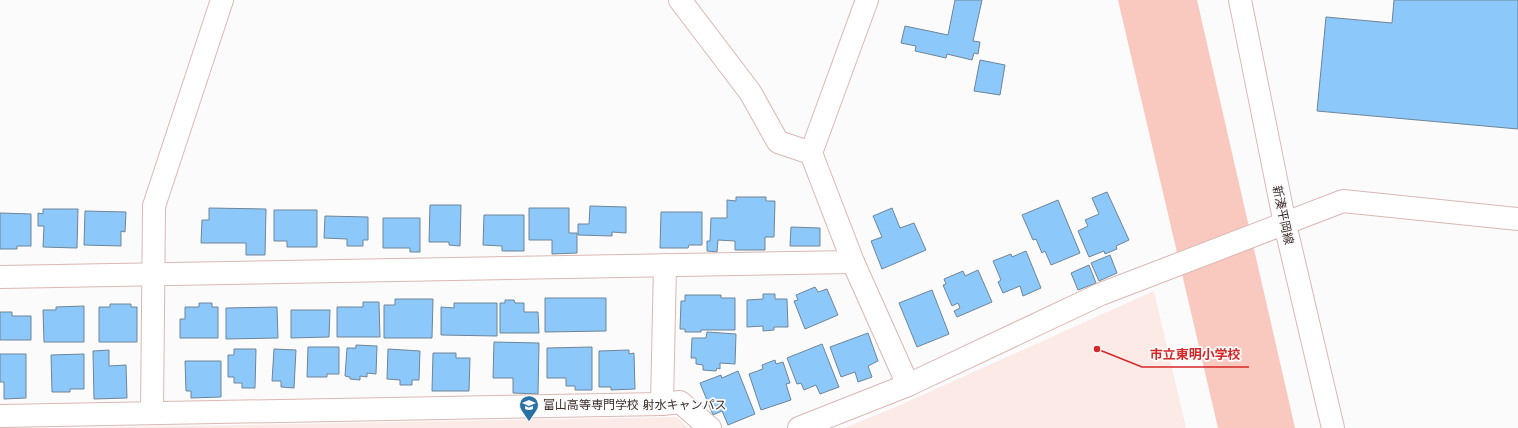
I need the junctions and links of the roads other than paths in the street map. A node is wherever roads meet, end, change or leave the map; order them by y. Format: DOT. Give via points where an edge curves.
graph roads {
  1 [pos="222,0"];
  2 [pos="680,0"];
  3 [pos="867,0"];
  4 [pos="1240,0"];
  5 [pos="811,153"];
  6 [pos="1518,219"];
  7 [pos="1285,224"];
  8 [pos="853,262"];
  9 [pos="665,265"];
  10 [pos="154,274"];
  11 [pos="0,277"];
  12 [pos="908,385"];
  13 [pos="662,404"];
  14 [pos="152,413"];
  15 [pos="0,416"];
  16 [pos="710,428"];
  17 [pos="799,428"];
  18 [pos="1333,428"];
  1 -- 10 [label="street" via="154,206"];
  2 -- 5 [label="street" via="750,92 778,142"];
  3 -- 5 [label="street"];
  4 -- 7 [label="street, 新湊平岡線"];
  5 -- 8 [label="street"];
  6 -- 7 [label="street" via="1344,201"];
  7 -- 12 [label="street" via="1101,294"];
  7 -- 18 [label="street, 新湊平岡線"];
  8 -- 9 [label="street"];
  8 -- 12 [label="street"];
  9 -- 10 [label="street"];
  9 -- 13 [label="street"];
  10 -- 11 [label="street"];
  10 -- 14 [label="street"];
  12 -- 17 [label="street"];
  13 -- 14 [label="street"];
  13 -- 16 [label="street" via="680,402"];
  14 -- 15 [label="street"];
}
